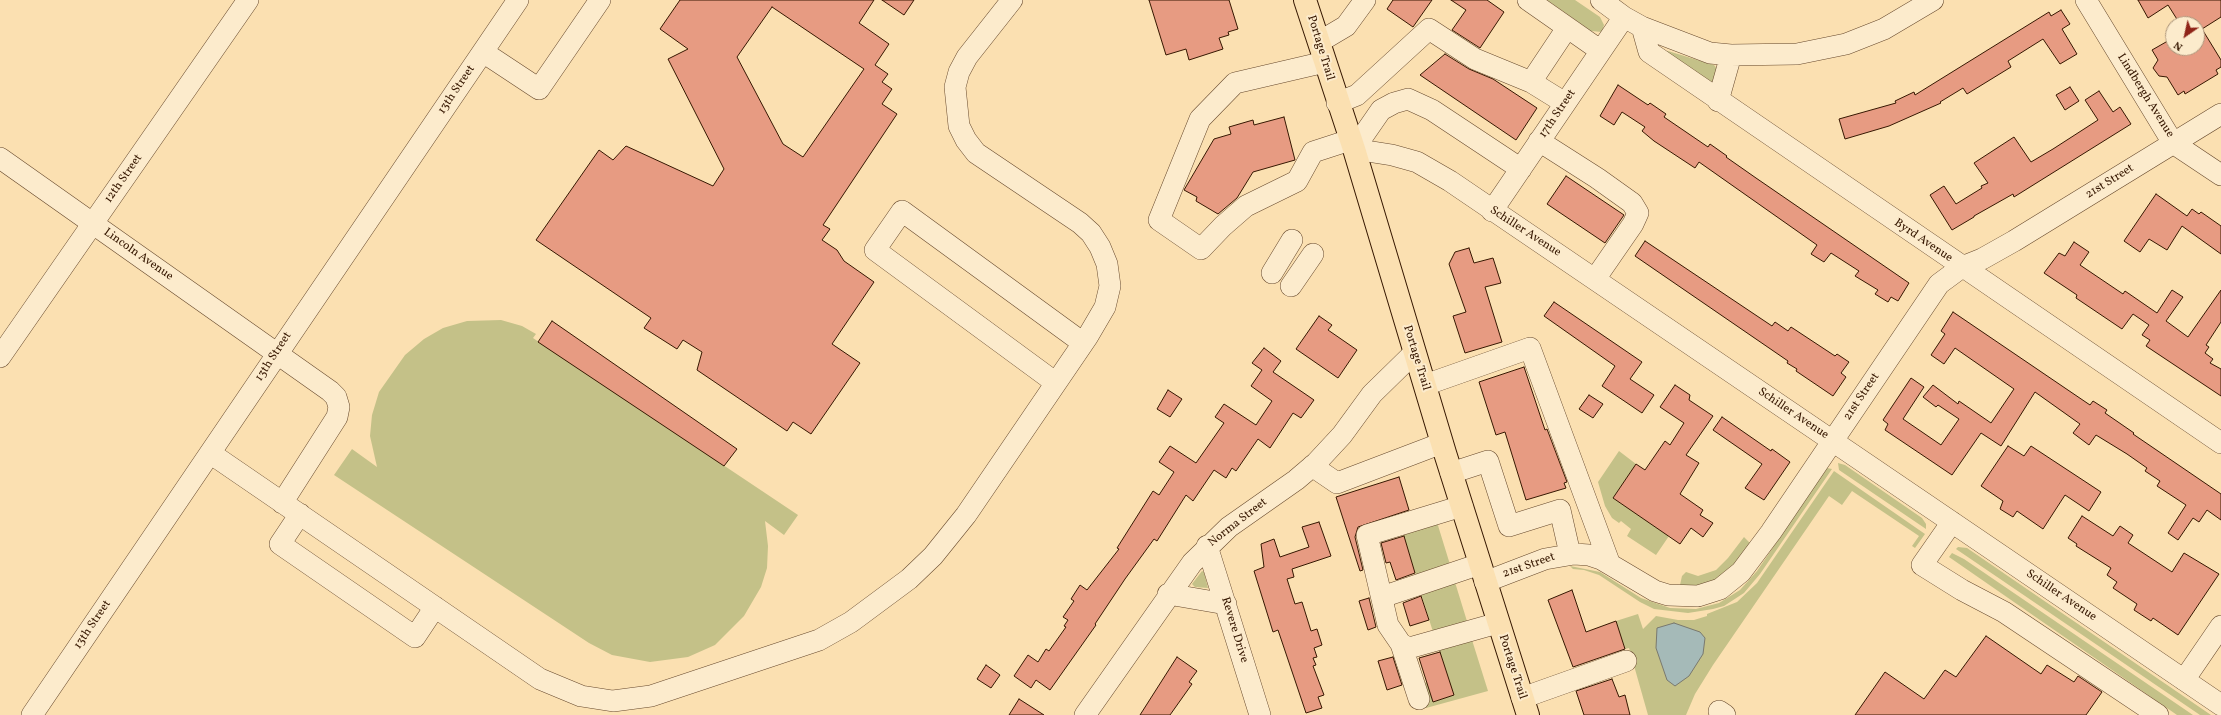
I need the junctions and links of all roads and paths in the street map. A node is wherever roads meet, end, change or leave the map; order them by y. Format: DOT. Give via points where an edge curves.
graph roads {
  1 [pos="248,0"];
  2 [pos="518,0"];
  3 [pos="600,0"];
  4 [pos="1012,0"];
  5 [pos="1305,0"];
  6 [pos="1365,0"];
  7 [pos="1528,0"];
  8 [pos="1601,0"];
  9 [pos="1933,0"];
  10 [pos="2086,0"];
  11 [pos="1624,17"];
  12 [pos="1642,27"];
  13 [pos="1567,28"];
  14 [pos="1601,51"];
  15 [pos="482,52"];
  16 [pos="1322,52"];
  17 [pos="1731,55"];
  18 [pos="1531,82"];
  19 [pos="1718,102"];
  20 [pos="1338,103"];
  21 [pos="1566,103"];
  22 [pos="2221,114"];
  23 [pos="1539,141"];
  24 [pos="2173,142"];
  25 [pos="1352,145"];
  26 [pos="0,158"];
  27 [pos="1521,169"];
  28 [pos="2221,175"];
  29 [pos="1492,211"];
  30 [pos="93,224"];
  31 [pos="1292,240"];
  32 [pos="1313,254"];
  33 [pos="1962,267"];
  34 [pos="1272,273"];
  35 [pos="1595,280"];
  36 [pos="1291,286"];
  37 [pos="1084,343"];
  38 [pos="276,353"];
  39 [pos="1414,353"];
  40 [pos="0,357"];
  41 [pos="1056,383"];
  42 [pos="1425,385"];
  43 [pos="1832,441"];
  44 [pos="2221,443"];
  45 [pos="1442,444"];
  46 [pos="210,453"];
  47 [pos="1312,466"];
  48 [pos="1451,473"];
  49 [pos="282,502"];
  50 [pos="1462,506"];
  51 [pos="300,514"];
  52 [pos="1952,522"];
  53 [pos="1207,546"];
  54 [pos="1570,554"];
  55 [pos="1609,562"];
  56 [pos="1482,573"];
  57 [pos="1168,594"];
  58 [pos="1382,597"];
  59 [pos="1226,604"];
  60 [pos="435,607"];
  61 [pos="1498,623"];
  62 [pos="2221,626"];
  63 [pos="1401,644"];
  64 [pos="1626,660"];
  65 [pos="2184,680"];
  66 [pos="1419,699"];
  67 [pos="2221,705"];
  68 [pos="1525,707"];
  69 [pos="32,715"];
  70 [pos="1085,715"];
  71 [pos="1260,715"];
  72 [pos="2158,715"];
  1 -- 30 [label="street, 12th Street"];
  2 -- 15 [label="street, 13th Street"];
  3 -- 15 [label="street" via="538,89"];
  4 -- 37 [label="street" via="967,57 959,72 955,87 959,126 976,153 1080,223 1091,233 1100,247 1107,264 1110,286 1105,307"];
  5 -- 16 [label="main road, Portage Trail"];
  6 -- 16 [label="street"];
  7 -- 13 [label="street"];
  8 -- 11 [label="street"];
  9 -- 17 [label="street" via="1884,29 1846,44 1798,54"];
  10 -- 24 [label="street, Lindbergh Avenue"];
  11 -- 12 [label="street"];
  11 -- 14 [label="street, 17th Street"];
  12 -- 17 [label="street" via="1710,53"];
  12 -- 19 [label="street, Byrd Avenue" via="1649,52"];
  13 -- 14 [label="street"];
  13 -- 18 [label="street"];
  14 -- 21 [label="street, 17th Street"];
  15 -- 38 [label="street, 13th Street"];
  16 -- 20 [label="main road, Portage Trail"];
  16 -- 25 [label="street" via="1235,83 1200,119 1159,220 1202,249 1246,206 1297,181 1313,152"];
  17 -- 19 [label="street"];
  18 -- 20 [label="street" via="1482,62 1429,29 1357,95"];
  18 -- 21 [label="street"];
  19 -- 33 [label="street, Byrd Avenue"];
  20 -- 25 [label="main road, Portage Trail"];
  21 -- 23 [label="street, 17th Street"];
  22 -- 24 [label="street, 21st Street"];
  23 -- 27 [label="street, 17th Street"];
  23 -- 35 [label="street" via="1632,202 1638,213"];
  24 -- 28 [label="street, Lindbergh Avenue"];
  24 -- 33 [label="street, 21st Street" via="2014,241"];
  25 -- 27 [label="street" via="1381,110 1408,99 1432,110"];
  25 -- 29 [label="street, Schiller Avenue" via="1417,162"];
  25 -- 39 [label="main road, Portage Trail"];
  26 -- 30 [label="street, Lincoln Avenue"];
  27 -- 29 [label="street, 17th Street"];
  29 -- 35 [label="street, Schiller Avenue"];
  30 -- 38 [label="street, Lincoln Avenue"];
  30 -- 40 [label="street, 12th Street"];
  31 -- 34 [label="street"];
  32 -- 36 [label="street"];
  33 -- 43 [label="street, 21st Street" via="1940,284"];
  33 -- 44 [label="street, Byrd Avenue"];
  35 -- 43 [label="street, Schiller Avenue"];
  37 -- 41 [label="street"];
  37 -- 41 [label="street" via="902,211 875,250"];
  38 -- 46 [label="street, 13th Street"];
  38 -- 49 [label="street, Lincoln Avenue" via="330,391 339,407 337,417"];
  39 -- 42 [label="main road, Portage Trail"];
  39 -- 47 [label="street, Norma Street" via="1372,394 1342,435"];
  41 -- 60 [label="street" via="966,515 933,556 878,604 819,640 651,696 612,701 580,696 540,679"];
  42 -- 45 [label="main road, Portage Trail"];
  42 -- 55 [label="street" via="1530,348"];
  43 -- 52 [label="street, Schiller Avenue"];
  43 -- 55 [label="street, 21st Street" via="1741,572 1720,589 1698,596 1668,595 1644,585"];
  45 -- 47 [label="street" via="1337,483"];
  45 -- 48 [label="main road, Portage Trail"];
  46 -- 49 [label="street"];
  46 -- 69 [label="street, 13th Street"];
  47 -- 53 [label="street, Norma Street" via="1228,527"];
  48 -- 50 [label="main road, Portage Trail"];
  48 -- 54 [label="street" via="1488,461 1509,526 1560,510"];
  49 -- 51 [label="street"];
  50 -- 56 [label="main road, Portage Trail"];
  50 -- 58 [label="street" via="1367,535"];
  51 -- 60 [label="street"];
  51 -- 60 [label="street" via="280,544 408,633 415,637"];
  52 -- 65 [label="street, Schiller Avenue"];
  52 -- 72 [label="street" via="1922,565 2004,612"];
  53 -- 57 [label="street, Norma Street"];
  53 -- 59 [label="street, Revere Drive"];
  54 -- 55 [label="street, 21st Street" via="1588,555"];
  54 -- 56 [label="street, 21st Street"];
  56 -- 58 [label="street, 21st Street"];
  56 -- 61 [label="main road, Portage Trail"];
  57 -- 59 [label="street"];
  57 -- 70 [label="street, Norma Street"];
  58 -- 63 [label="street" via="1388,626"];
  59 -- 71 [label="street, Revere Drive"];
  61 -- 63 [label="street" via="1409,648"];
  61 -- 68 [label="main road, Portage Trail"];
  62 -- 65 [label="street"];
  63 -- 66 [label="street"];
  64 -- 68 [label="street"];
  65 -- 67 [label="street, Schiller Avenue"];
}
